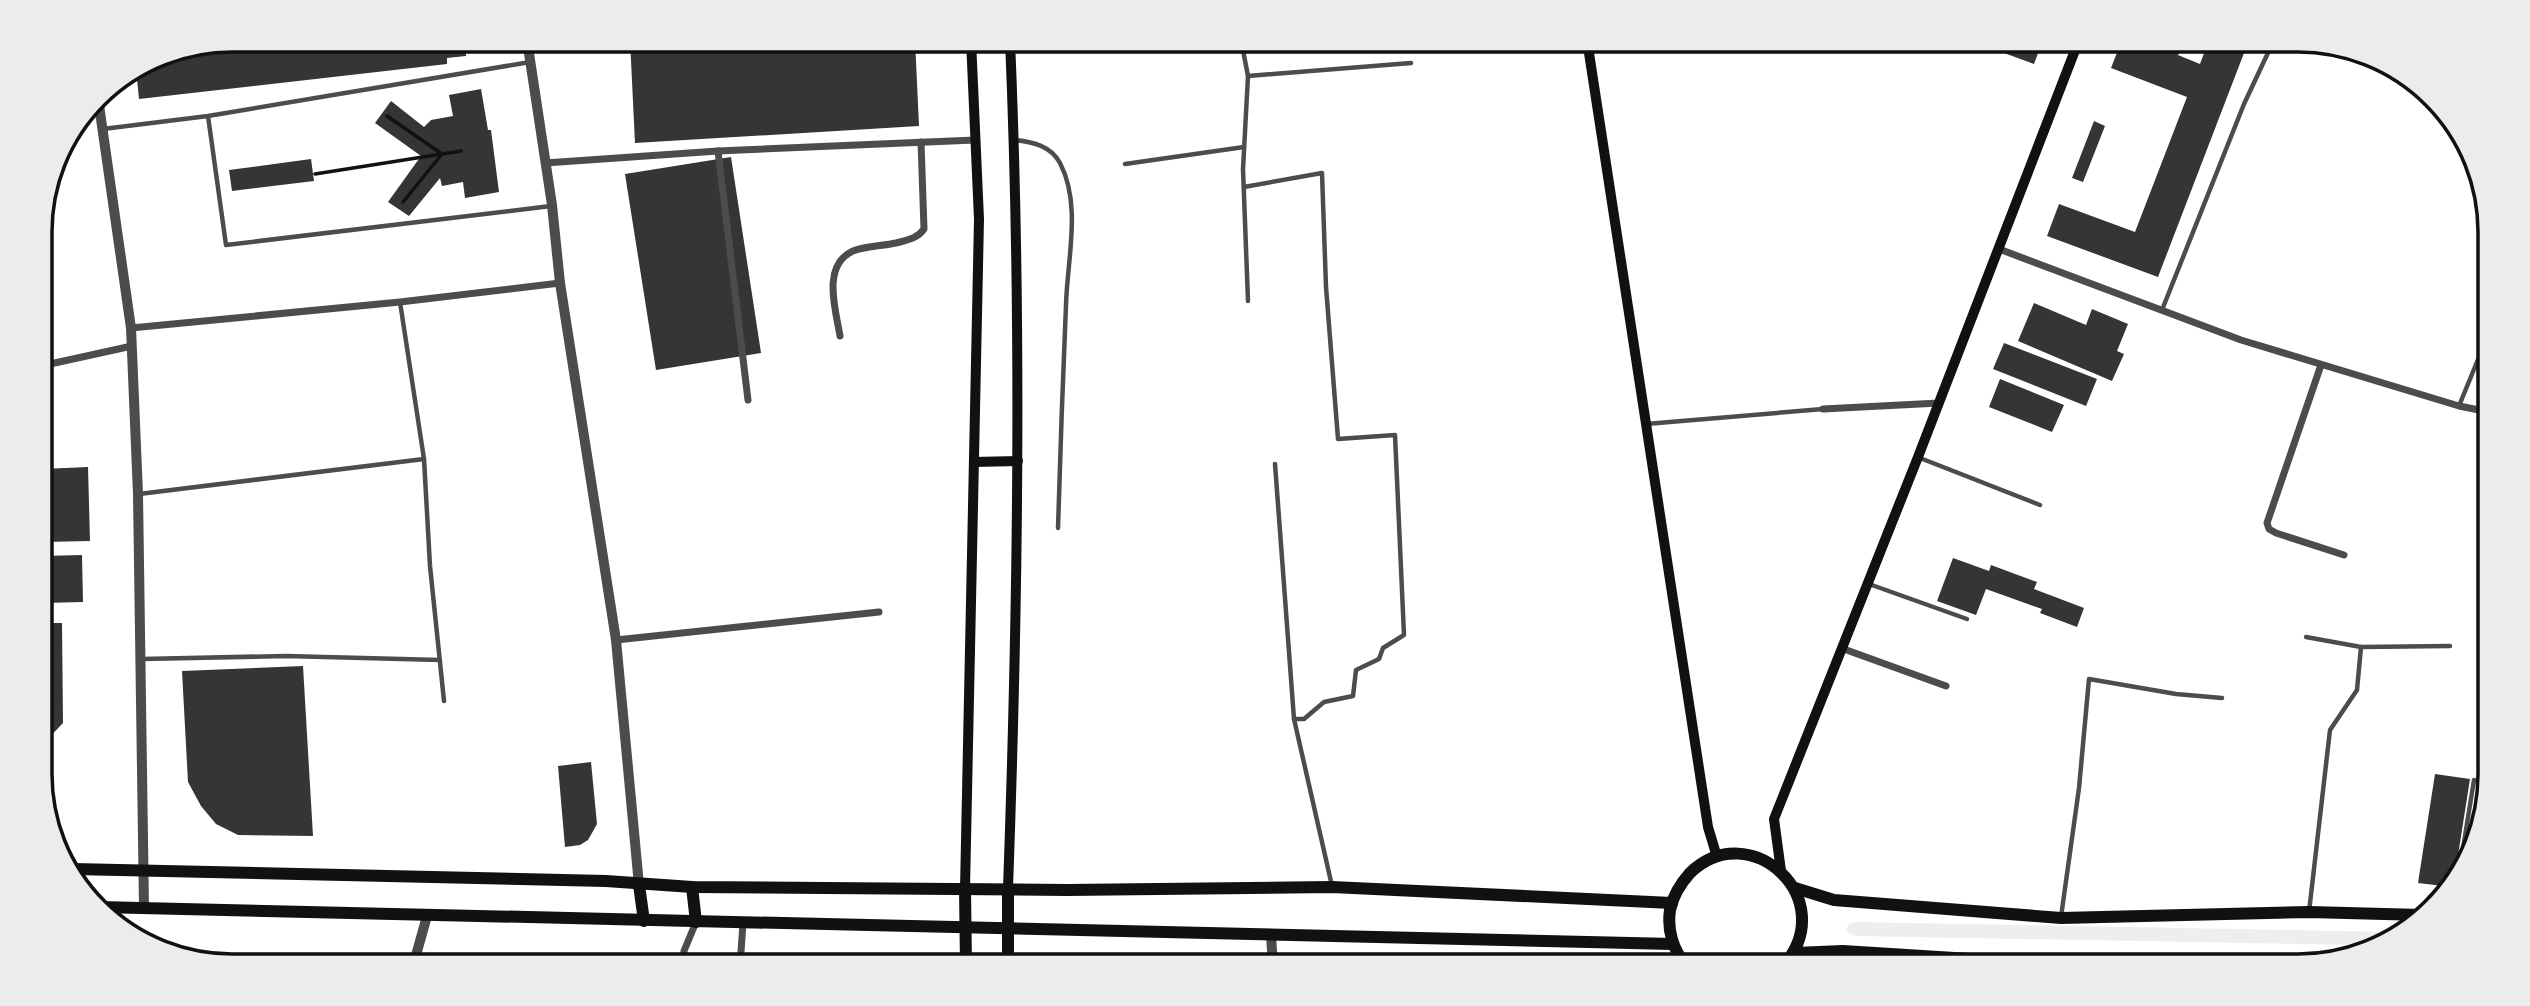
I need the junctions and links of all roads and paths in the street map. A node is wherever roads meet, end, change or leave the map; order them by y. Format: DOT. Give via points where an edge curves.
graph roads {
  1 [pos="1589,52"];
  2 [pos="2073,52"];
  3 [pos="2268,52"];
  4 [pos="529,53"];
  5 [pos="972,53"];
  6 [pos="1011,53"];
  7 [pos="1243,53"];
  8 [pos="530,62"];
  9 [pos="1411,63"];
  10 [pos="1248,76"];
  11 [pos="100,111"];
  12 [pos="208,116"];
  13 [pos="387,116"];
  14 [pos="102,130"];
  15 [pos="975,140"];
  16 [pos="1014,140"];
  17 [pos="921,142"];
  18 [pos="1244,147"];
  19 [pos="461,151"];
  20 [pos="718,151"];
  21 [pos="442,154"];
  22 [pos="545,163"];
  23 [pos="1125,164"];
  24 [pos="315,174"];
  25 [pos="1244,187"];
  26 [pos="403,202"];
  27 [pos="552,205"];
  28 [pos="1999,249"];
  29 [pos="560,283"];
  30 [pos="400,302"];
  31 [pos="1248,302"];
  32 [pos="2161,310"];
  33 [pos="131,328"];
  34 [pos="841,336"];
  35 [pos="132,346"];
  36 [pos="2478,359"];
  37 [pos="53,363"];
  38 [pos="2320,365"];
  39 [pos="748,400"];
  40 [pos="1939,403"];
  41 [pos="2459,406"];
  42 [pos="1823,409"];
  43 [pos="2478,410"];
  44 [pos="1646,424"];
  45 [pos="1918,457"];
  46 [pos="424,459"];
  47 [pos="1018,461"];
  48 [pos="974,462"];
  49 [pos="1275,464"];
  50 [pos="138,494"];
  51 [pos="2040,505"];
  52 [pos="1058,528"];
  53 [pos="2344,555"];
  54 [pos="1867,583"];
  55 [pos="879,612"];
  56 [pos="1967,619"];
  57 [pos="2306,637"];
  58 [pos="616,640"];
  59 [pos="2450,646"];
  60 [pos="2361,647"];
  61 [pos="1841,648"];
  62 [pos="141,659"];
  63 [pos="440,660"];
  64 [pos="1946,686"];
  65 [pos="2222,698"];
  66 [pos="444,701"];
  67 [pos="1294,719"];
  68 [pos="2474,780"];
  69 [pos="2464,840"];
  70 [pos="1717,857"];
  71 [pos="81,869"];
  72 [pos="144,870"];
  73 [pos="1781,870"];
  74 [pos="639,885"];
  75 [pos="692,887"];
  76 [pos="1332,887"];
  77 [pos="1795,888"];
  78 [pos="965,889"];
  79 [pos="1008,889"];
  80 [pos="1672,903"];
  81 [pos="112,907"];
  82 [pos="144,908"];
  83 [pos="2309,912"];
  84 [pos="2409,915"];
  85 [pos="427,916"];
  86 [pos="2060,918"];
  87 [pos="644,921"];
  88 [pos="696,922"];
  89 [pos="743,923"];
  90 [pos="966,928"];
  91 [pos="1008,929"];
  92 [pos="1271,935"];
  93 [pos="1673,944"];
  94 [pos="1272,953"];
  95 [pos="1679,953"];
  96 [pos="1795,953"];
  97 [pos="1876,953"];
  98 [pos="416,954"];
  99 [pos="684,954"];
  100 [pos="741,954"];
  101 [pos="966,954"];
  102 [pos="1008,954"];
  1 -- 44 [label="main road"];
  2 -- 28 [label="main road"];
  3 -- 32 [label="lane"];
  4 -- 8 [label="street"];
  5 -- 15 [label="main road"];
  6 -- 16 [label="main road"];
  7 -- 10 [label="lane"];
  8 -- 12 [label="lane"];
  8 -- 22 [label="street"];
  9 -- 10 [label="lane"];
  10 -- 18 [label="lane"];
  11 -- 14 [label="street"];
  12 -- 14 [label="lane"];
  12 -- 27 [label="lane" via="226,245"];
  13 -- 21 [label="path"];
  14 -- 33 [label="street"];
  15 -- 17 [label="street"];
  15 -- 48 [label="main road" via="979,219"];
  16 -- 47 [label="main road"];
  16 -- 52 [label="lane" via="1049,150 1069,186 1072,220"];
  17 -- 20 [label="street"];
  17 -- 34 [label="street" via="925,229 913,239 862,248 842,257 832,284"];
  18 -- 23 [label="lane"];
  18 -- 25 [label="lane"];
  19 -- 21 [label="path"];
  20 -- 22 [label="street"];
  20 -- 39 [label="street"];
  21 -- 24 [label="path"];
  21 -- 26 [label="path"];
  22 -- 27 [label="street"];
  25 -- 31 [label="lane"];
  25 -- 67 [label="lane" via="1322,173 1338,439 1395,435 1404,635 1383,648 1379,659 1356,670 1353,696 1324,702 1304,719"];
  27 -- 29 [label="street"];
  28 -- 32 [label="street"];
  28 -- 40 [label="main road"];
  29 -- 30 [label="street"];
  29 -- 58 [label="street"];
  30 -- 33 [label="street"];
  30 -- 46 [label="lane"];
  32 -- 38 [label="street"];
  33 -- 35 [label="street"];
  35 -- 37 [label="street"];
  35 -- 50 [label="street"];
  36 -- 41 [label="lane"];
  38 -- 41 [label="street"];
  38 -- 53 [label="street" via="2267,523 2276,533"];
  40 -- 42 [label="street"];
  40 -- 45 [label="main road"];
  41 -- 43 [label="street"];
  42 -- 44 [label="lane"];
  44 -- 70 [label="main road" via="1708,827"];
  45 -- 51 [label="lane"];
  45 -- 54 [label="main road"];
  46 -- 50 [label="lane"];
  46 -- 63 [label="lane"];
  47 -- 48 [label="main road"];
  47 -- 79 [label="main road"];
  48 -- 78 [label="main road"];
  49 -- 67 [label="lane"];
  50 -- 62 [label="street"];
  54 -- 56 [label="lane"];
  54 -- 61 [label="main road"];
  55 -- 58 [label="street"];
  57 -- 60 [label="lane"];
  58 -- 74 [label="street"];
  59 -- 60 [label="lane"];
  60 -- 83 [label="lane" via="2357,690 2330,730"];
  61 -- 64 [label="street"];
  61 -- 73 [label="main road" via="1774,819"];
  62 -- 63 [label="lane"];
  62 -- 72 [label="street"];
  63 -- 66 [label="lane"];
  65 -- 86 [label="lane" via="2089,679"];
  67 -- 76 [label="lane"];
  68 -- 69 [label="lane"];
  70 -- 73 [label="main road" via="1739,854"];
  70 -- 80 [label="main road" via="1697,866"];
  71 -- 72 [label="main road"];
  72 -- 74 [label="main road"];
  72 -- 82 [label="street"];
  73 -- 77 [label="main road"];
  74 -- 75 [label="main road"];
  74 -- 87 [label="main road"];
  75 -- 78 [label="main road"];
  75 -- 88 [label="main road"];
  76 -- 79 [label="main road"];
  76 -- 80 [label="main road"];
  77 -- 86 [label="main road" via="1834,900"];
  77 -- 96 [label="main road" via="1802,909 1802,932"];
  78 -- 79 [label="main road"];
  78 -- 90 [label="main road"];
  79 -- 91 [label="main road"];
  80 -- 93 [label="main road" via="1668,923"];
  81 -- 82 [label="main road"];
  82 -- 85 [label="main road"];
  83 -- 84 [label="main road"];
  83 -- 86 [label="main road"];
  85 -- 87 [label="main road"];
  85 -- 98 [label="street"];
  87 -- 88 [label="main road"];
  88 -- 89 [label="main road"];
  88 -- 99 [label="street"];
  89 -- 90 [label="main road"];
  89 -- 100 [label="street"];
  90 -- 91 [label="main road"];
  90 -- 101 [label="main road"];
  91 -- 92 [label="main road"];
  91 -- 102 [label="main road"];
  92 -- 93 [label="main road"];
  92 -- 94 [label="street"];
  93 -- 95 [label="main road"];
  96 -- 97 [label="main road"];
}
